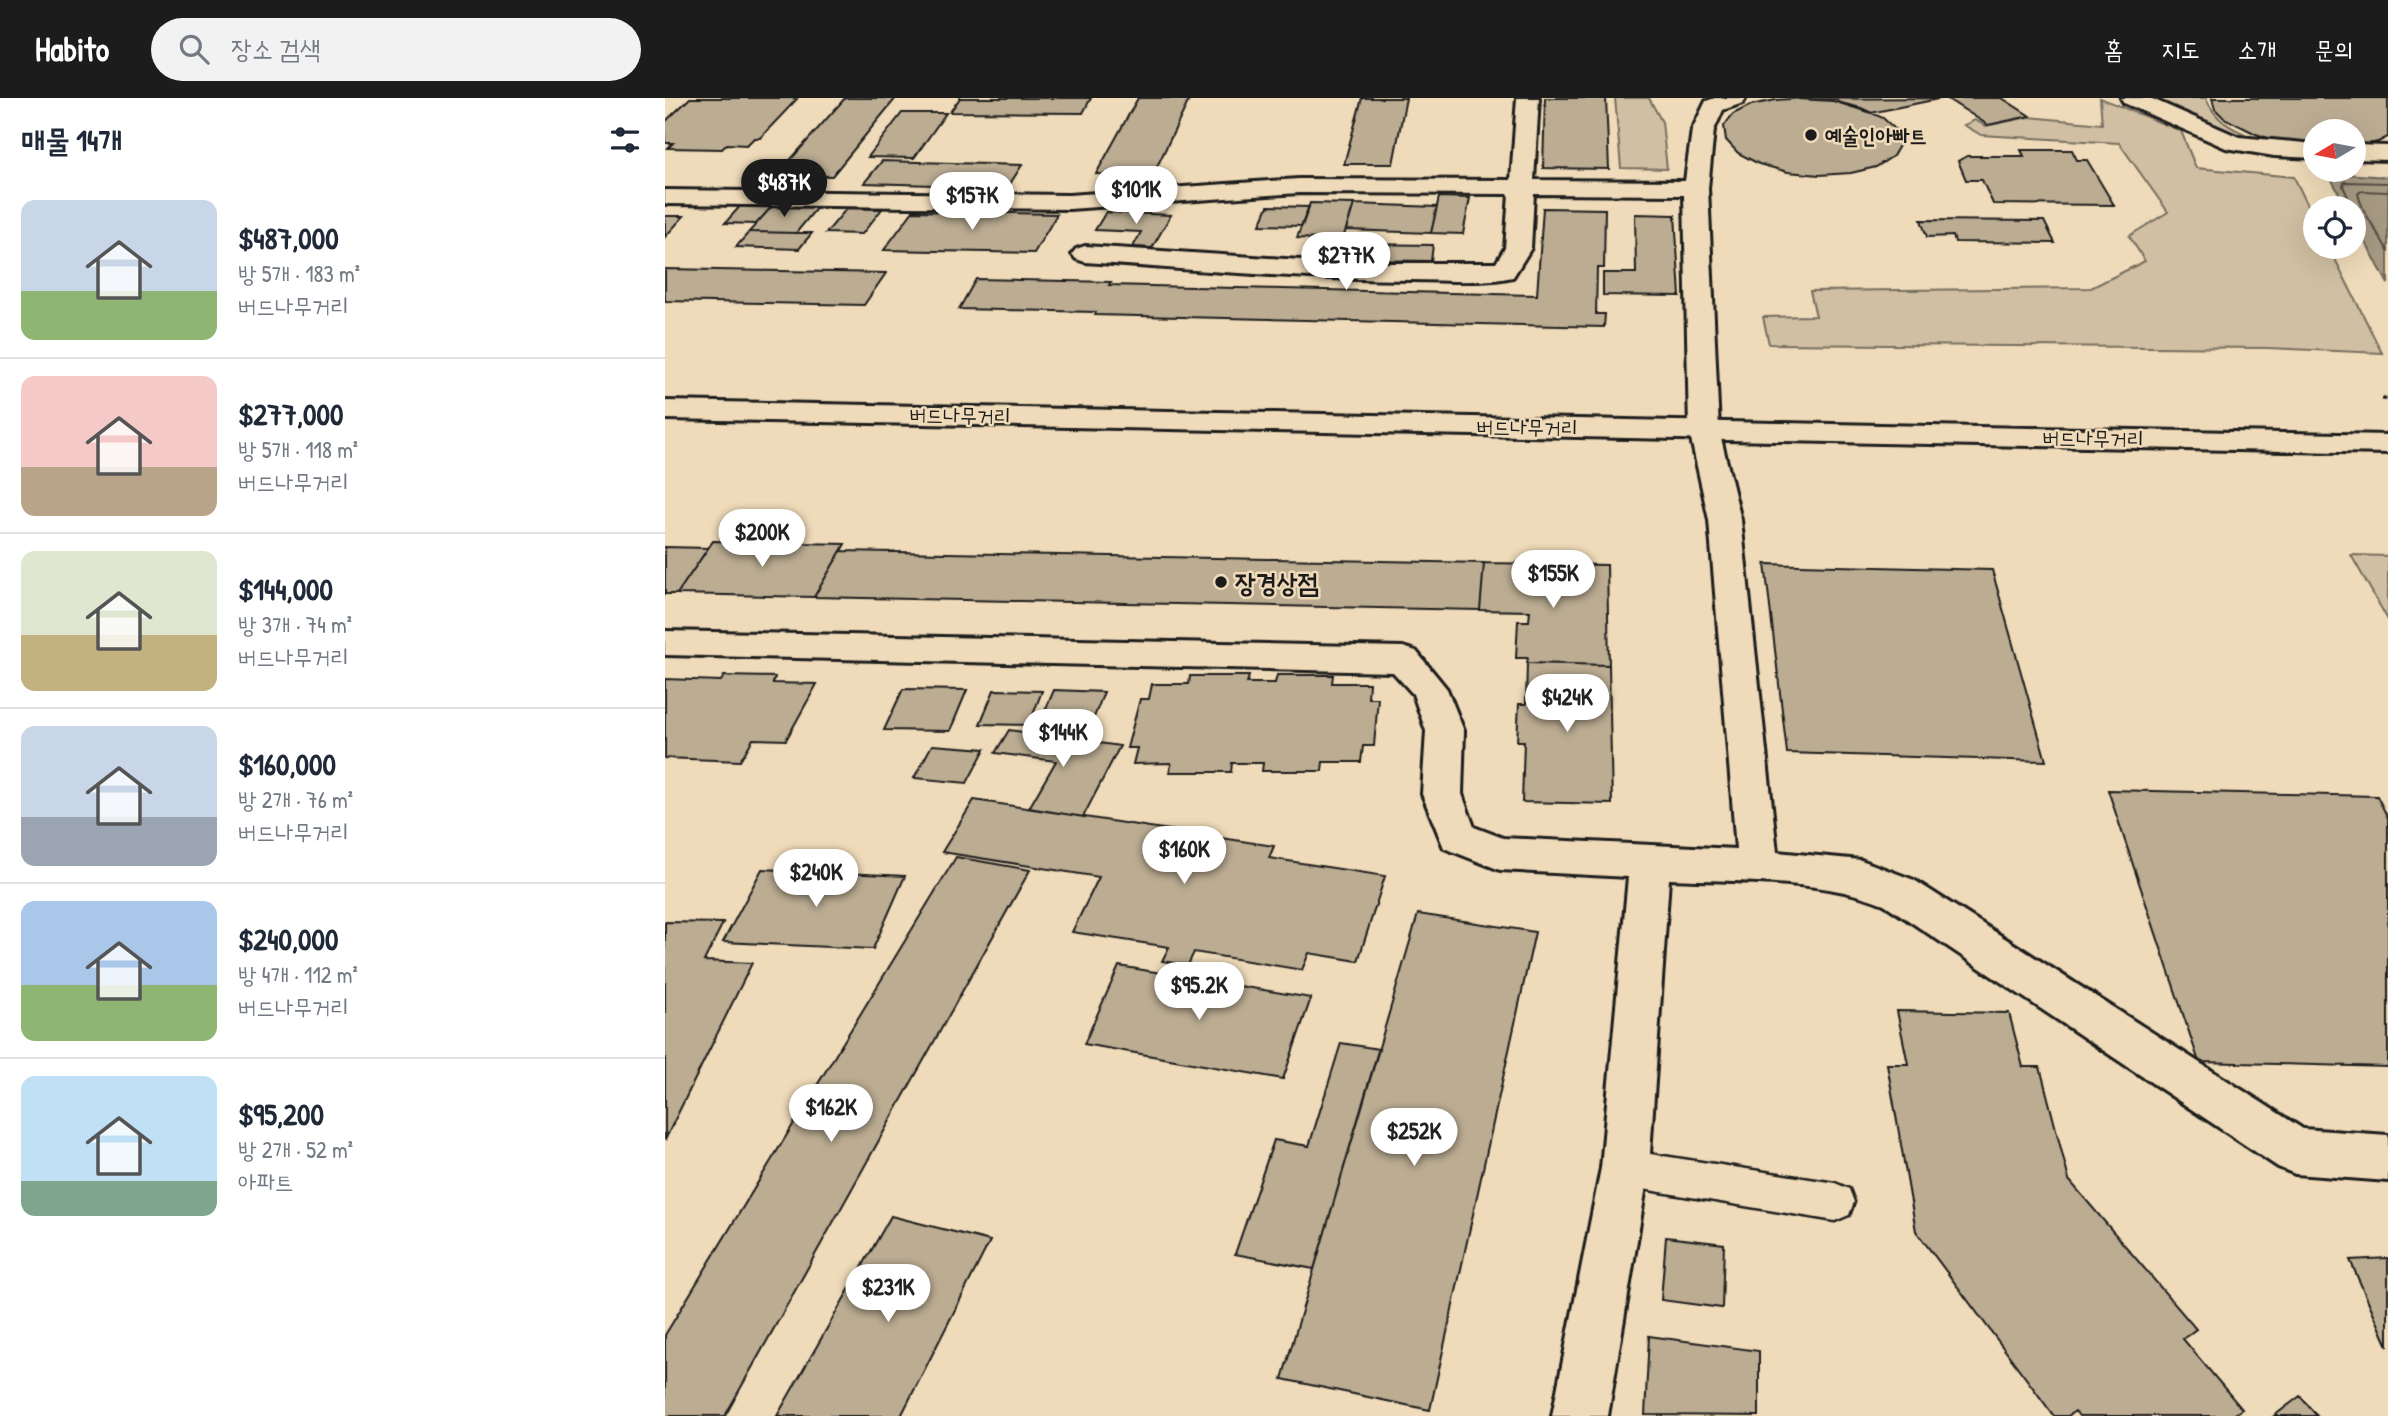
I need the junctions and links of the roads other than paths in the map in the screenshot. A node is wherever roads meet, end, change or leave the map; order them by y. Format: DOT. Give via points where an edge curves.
graph roads {
  1 [pos="1528,98"];
  2 [pos="1735,98"];
  3 [pos="2132,98"];
  4 [pos="2303,150"];
  5 [pos="2366,152"];
  6 [pos="2388,153"];
  7 [pos="1522,187"];
  8 [pos="1696,188"];
  9 [pos="665,197"];
  10 [pos="1085,254"];
  11 [pos="665,410"];
  12 [pos="1704,430"];
  13 [pos="2388,444"];
  14 [pos="665,643"];
  15 [pos="1650,862"];
  16 [pos="1758,866"];
  17 [pos="2388,1158"];
  18 [pos="1625,1168"];
  19 [pos="1835,1202"];
  20 [pos="1580,1416"];
  1 -- 7 [label="street"];
  2 -- 8 [label="street" via="1714,106 1703,130"];
  3 -- 4 [label="street" via="2234,143"];
  5 -- 6 [label="street"];
  7 -- 8 [label="street"];
  7 -- 9 [label="street" via="1299,186 1069,202"];
  7 -- 10 [label="street" via="1518,248 1504,271 1282,268"];
  8 -- 12 [label="street"];
  11 -- 12 [label="street, 버드나무거리"];
  12 -- 13 [label="street, 버드나무거리"];
  12 -- 16 [label="street" via="1725,520"];
  14 -- 15 [label="street" via="1403,660 1429,689 1445,732 1442,794 1458,838 1500,854"];
  15 -- 16 [label="street"];
  15 -- 18 [label="street"];
  16 -- 17 [label="street" via="1861,877 1899,892 2295,1151"];
  18 -- 19 [label="lane"];
  18 -- 20 [label="street"];
}
